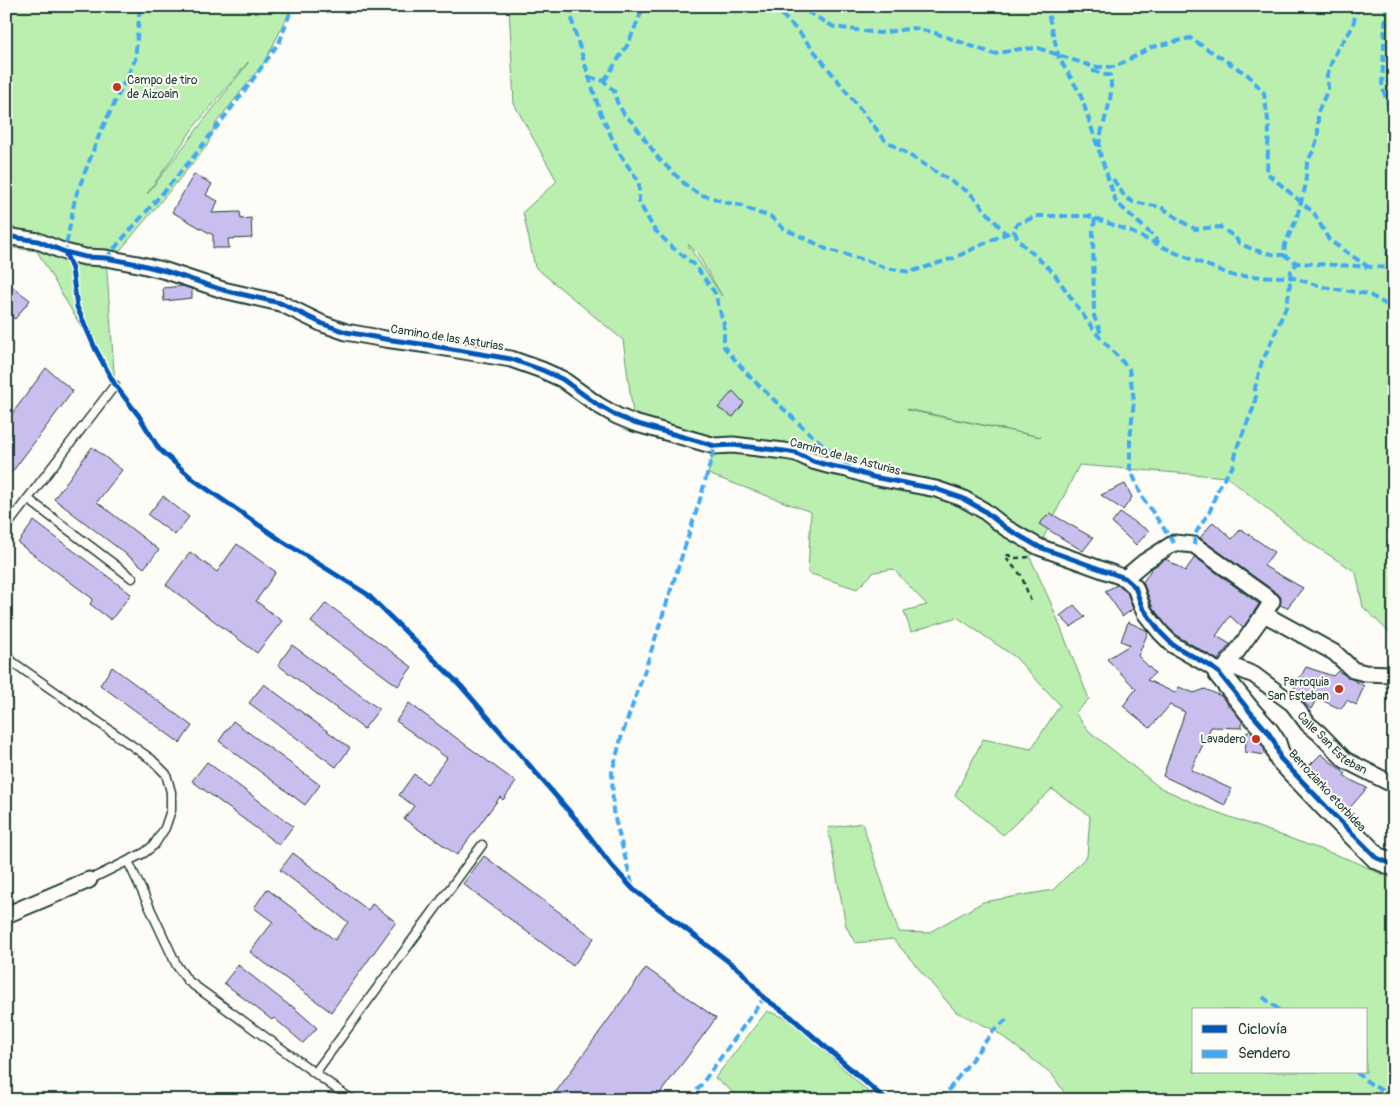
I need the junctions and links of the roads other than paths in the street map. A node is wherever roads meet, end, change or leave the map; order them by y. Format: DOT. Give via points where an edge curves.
graph roads {
  1 [pos="6,236"];
  2 [pos="115,385"];
  3 [pos="28,499"];
  4 [pos="6,527"];
  5 [pos="132,578"];
  6 [pos="1125,578"];
  7 [pos="1264,614"];
  8 [pos="6,656"];
  9 [pos="1222,670"];
  10 [pos="1394,673"];
  11 [pos="1394,784"];
  12 [pos="482,845"];
  13 [pos="128,861"];
  14 [pos="1394,866"];
  15 [pos="88,880"];
  16 [pos="6,915"];
  17 [pos="315,1073"];
  18 [pos="352,1100"];
  1 -- 6 [label="street, Camino de las Asturias" via="38,241 85,257 138,264 222,290 280,302 322,324 346,332 512,359 562,379 598,405 634,423 715,446 733,445 796,453 831,466 962,498 1039,547"];
  2 -- 3 [label="lane"];
  3 -- 4 [label="lane"];
  3 -- 5 [label="lane"];
  6 -- 7 [label="street" via="1174,543 1194,545 1272,601"];
  6 -- 9 [label="street, Calle San Esteban" via="1135,587 1146,613 1173,645"];
  7 -- 9 [label="street"];
  7 -- 10 [label="street" via="1335,653 1353,670"];
  8 -- 13 [label="lane" via="151,759 166,774 171,810 165,828 144,854"];
  9 -- 11 [label="street, Calle San Esteban" via="1237,668 1254,675 1293,704 1308,724 1345,760"];
  9 -- 14 [label="street, Berroziarko etorbidea" via="1268,732 1280,758 1377,858"];
  12 -- 17 [label="lane"];
  13 -- 15 [label="lane"];
  13 -- 17 [label="lane" via="177,966 188,981"];
  15 -- 16 [label="street"];
  17 -- 18 [label="lane"];
}
